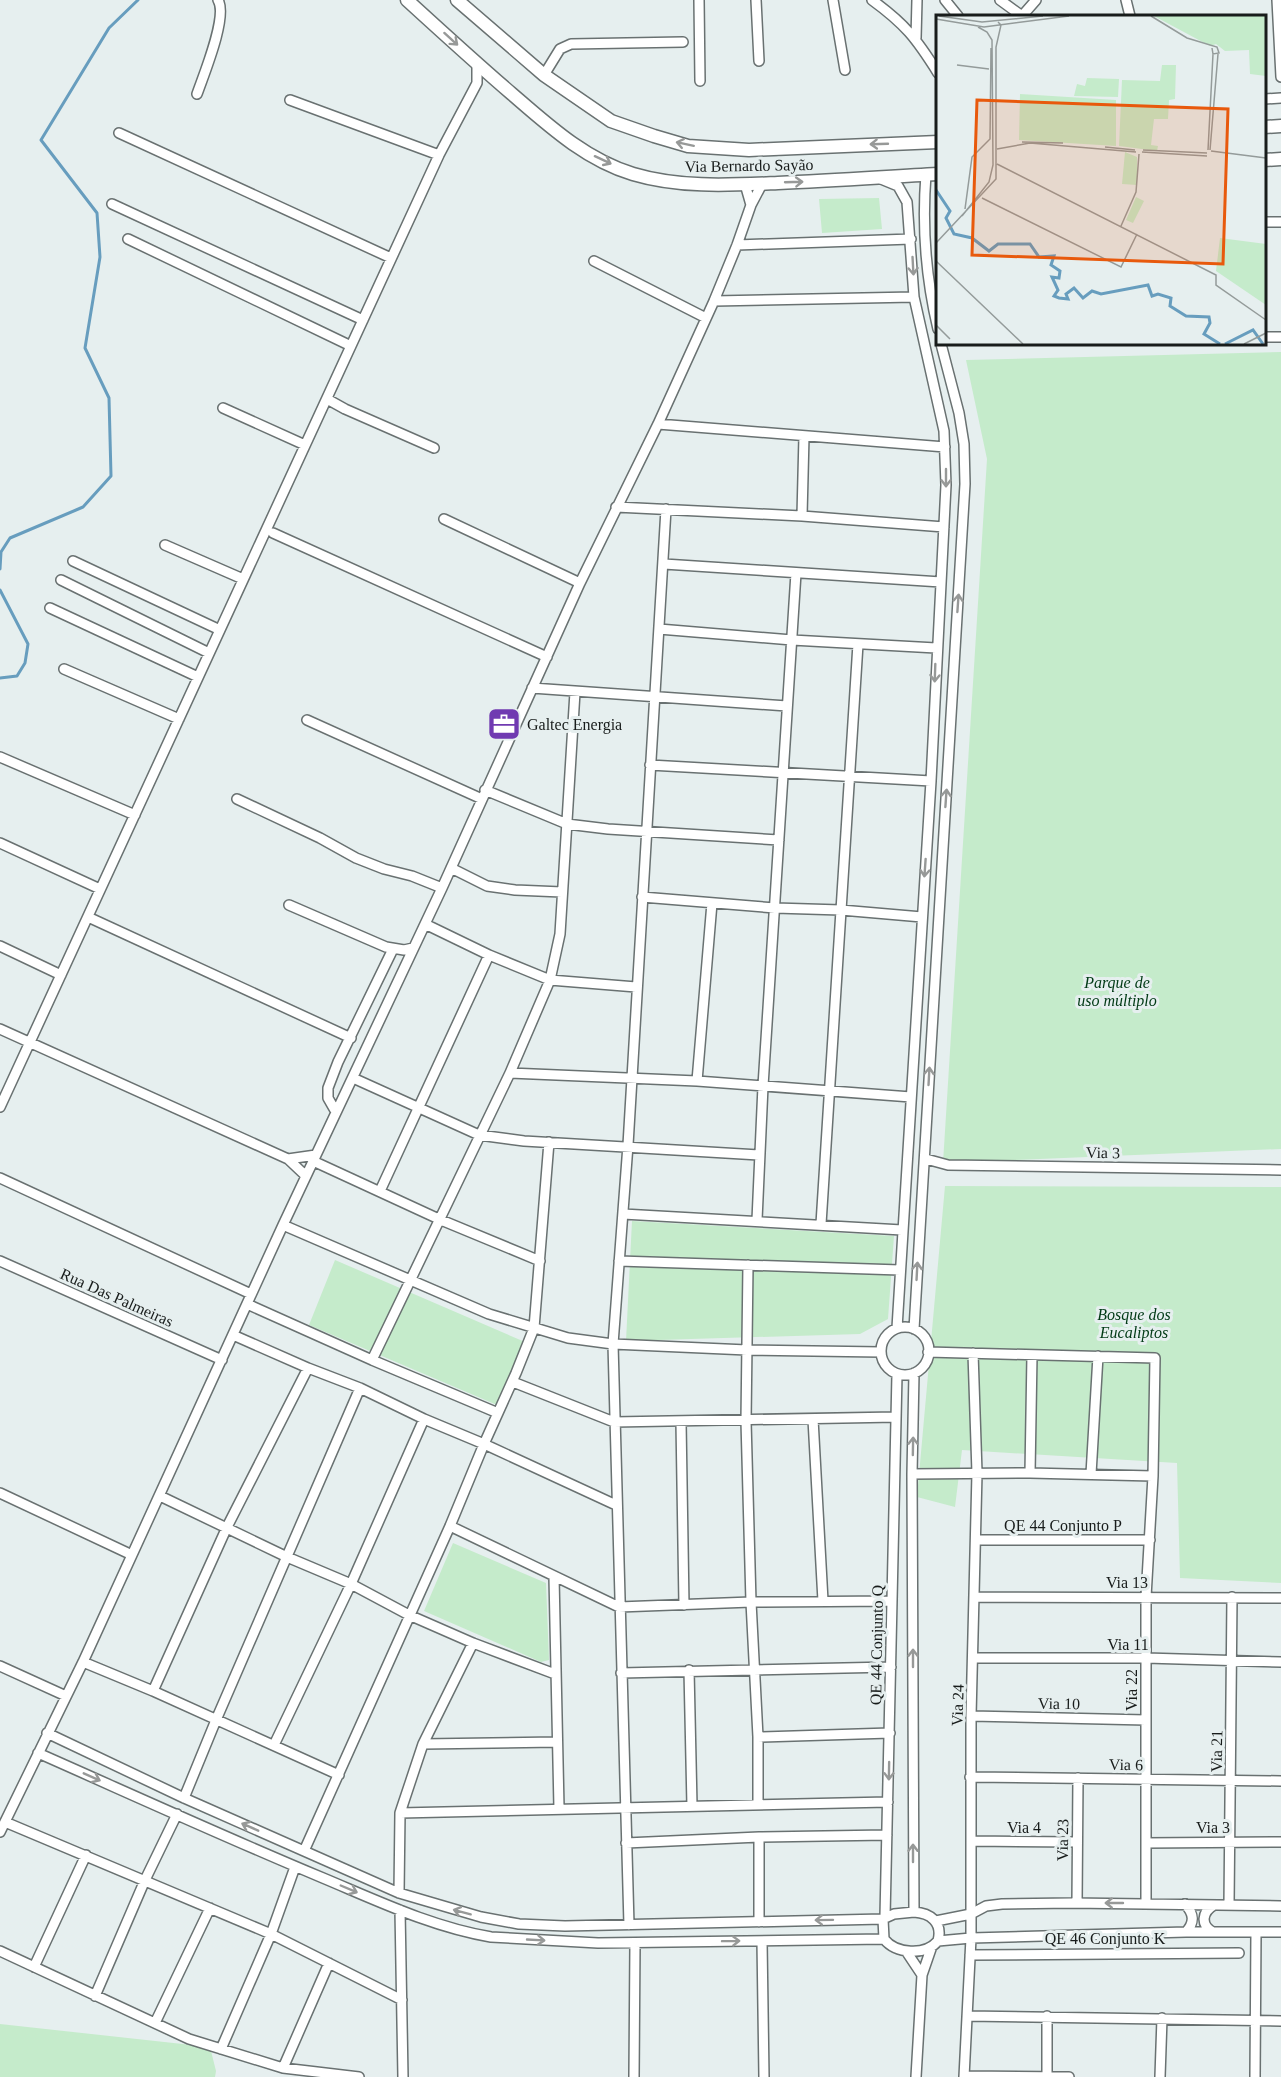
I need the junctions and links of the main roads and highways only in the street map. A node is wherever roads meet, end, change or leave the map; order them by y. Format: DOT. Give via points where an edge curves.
graph roads {
  1 [pos="407,0"];
  2 [pos="458,0"];
  3 [pos="1281,126"];
  4 [pos="1266,127"];
  5 [pos="936,142"];
  6 [pos="1281,159"];
  7 [pos="1266,160"];
  8 [pos="932,174"];
  1 -- 8 [label="main road, Via Bernardo Sayão, one-way" via="562,138 633,174 716,185"];
  5 -- 2 [label="main road, Via Bernardo Sayão, one-way" via="749,150 688,146 611,121 544,75"];
  3 -- 4 [label="main road"];
  6 -- 7 [label="main road"];
}
